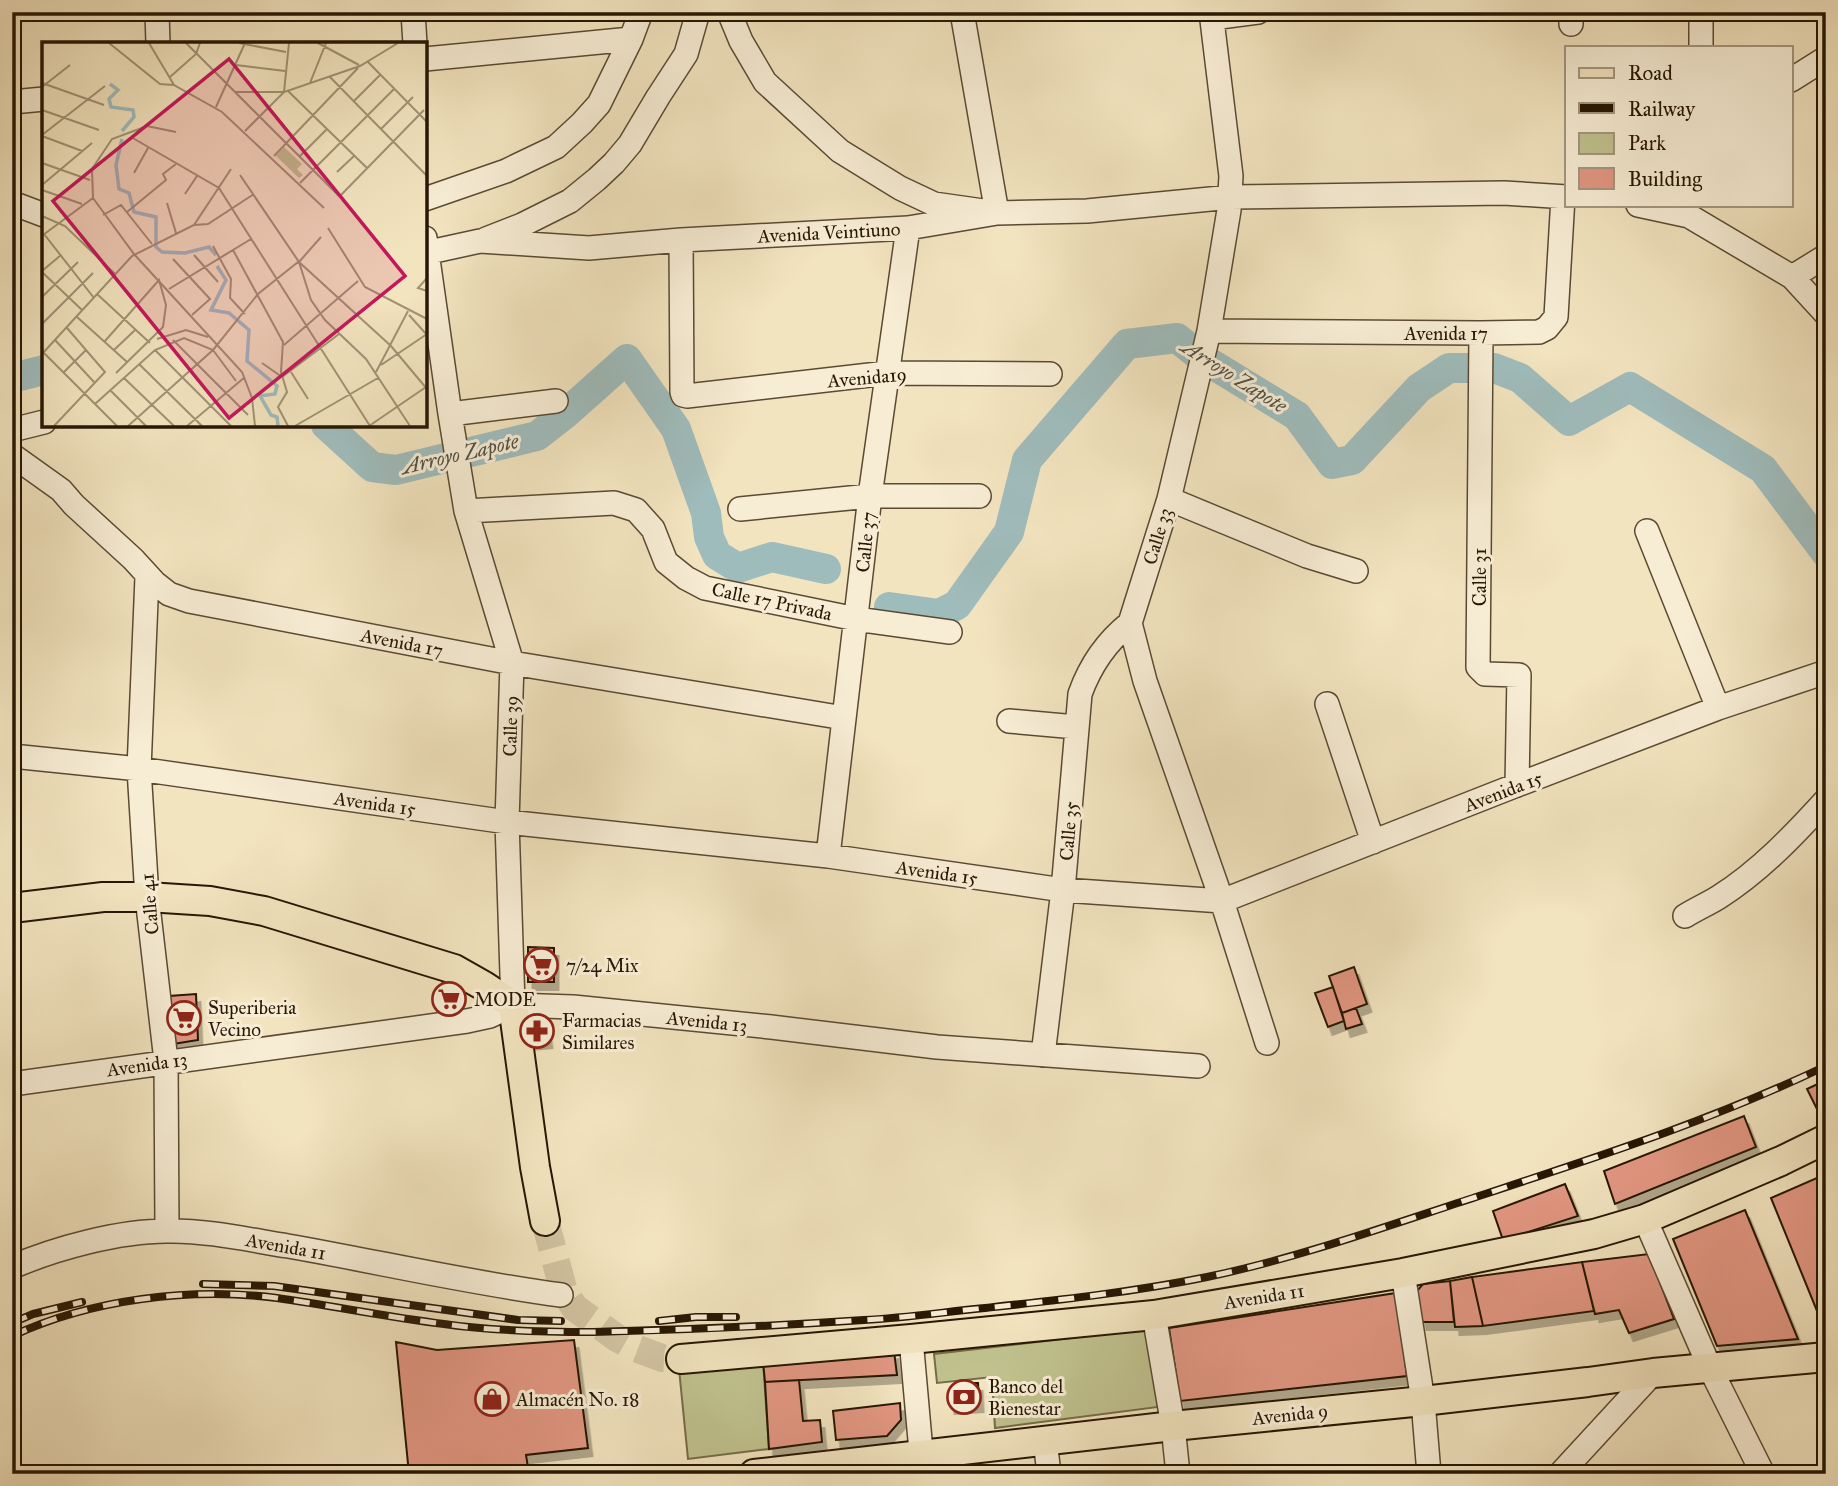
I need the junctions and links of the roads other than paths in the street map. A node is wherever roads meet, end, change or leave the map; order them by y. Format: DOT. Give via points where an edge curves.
graph roads {
  1 [pos="156,12"];
  2 [pos="413,12"];
  3 [pos="641,12"];
  4 [pos="698,12"];
  5 [pos="729,12"];
  6 [pos="962,12"];
  7 [pos="1258,12"];
  8 [pos="1701,12"];
  9 [pos="1211,15"];
  10 [pos="631,39"];
  11 [pos="158,42"];
  12 [pos="415,42"];
  13 [pos="1701,46"];
  14 [pos="1826,58"];
  15 [pos="427,59"];
  16 [pos="1792,79"];
  17 [pos="42,99"];
  18 [pos="12,102"];
  19 [pos="1231,197"];
  20 [pos="1565,197"];
  21 [pos="427,198"];
  22 [pos="12,202"];
  23 [pos="1648,206"];
  24 [pos="1690,211"];
  25 [pos="997,213"];
  26 [pos="42,214"];
  27 [pos="908,228"];
  28 [pos="681,240"];
  29 [pos="480,241"];
  30 [pos="427,256"];
  31 [pos="1826,256"];
  32 [pos="1792,276"];
  33 [pos="1826,314"];
  34 [pos="1209,331"];
  35 [pos="1481,333"];
  36 [pos="887,373"];
  37 [pos="1050,374"];
  38 [pos="556,401"];
  39 [pos="450,414"];
  40 [pos="42,422"];
  41 [pos="12,429"];
  42 [pos="12,455"];
  43 [pos="870,496"];
  44 [pos="979,496"];
  45 [pos="1169,499"];
  46 [pos="740,509"];
  47 [pos="466,511"];
  48 [pos="1647,531"];
  49 [pos="1356,571"];
  50 [pos="147,576"];
  51 [pos="856,619"];
  52 [pos="1130,623"];
  53 [pos="950,632"];
  54 [pos="512,663"];
  55 [pos="1826,672"];
  56 [pos="1327,704"];
  57 [pos="1718,708"];
  58 [pos="844,718"];
  59 [pos="1009,721"];
  60 [pos="1076,727"];
  61 [pos="12,756"];
  62 [pos="139,769"];
  63 [pos="1517,785"];
  64 [pos="1826,800"];
  65 [pos="507,822"];
  66 [pos="1373,842"];
  67 [pos="828,856"];
  68 [pos="1063,890"];
  69 [pos="147,897"];
  70 [pos="1222,901"];
  71 [pos="12,908"];
  72 [pos="1685,916"];
  73 [pos="513,1005"];
  74 [pos="1267,1043"];
  75 [pos="1043,1055"];
  76 [pos="166,1061"];
  77 [pos="1198,1066"];
  78 [pos="12,1084"];
  79 [pos="1826,1139"];
  80 [pos="1644,1219"];
  81 [pos="545,1221"];
  82 [pos="167,1231"];
  83 [pos="12,1268"];
  84 [pos="1403,1273"];
  85 [pos="561,1295"];
  86 [pos="1154,1315"];
  87 [pos="911,1339"];
  88 [pos="1826,1357"];
  89 [pos="681,1359"];
  90 [pos="1710,1368"];
  91 [pos="1653,1373"];
  92 [pos="1423,1401"];
  93 [pos="1173,1426"];
  94 [pos="1045,1440"];
  95 [pos="922,1464"];
  96 [pos="754,1474"];
  97 [pos="1049,1474"];
  98 [pos="1178,1474"];
  99 [pos="1429,1474"];
  100 [pos="1560,1474"];
  101 [pos="1763,1474"];
  1 -- 11 [label="street"];
  2 -- 12 [label="street"];
  3 -- 10 [label="street"];
  4 -- 29 [label="street" via="686,54 631,144 614,163 570,201"];
  5 -- 25 [label="street" via="765,82 840,150 934,204"];
  6 -- 25 [label="street"];
  7 -- 9 [label="street"];
  8 -- 13 [label="street"];
  9 -- 19 [label="street, Calle 33"];
  10 -- 15 [label="street"];
  10 -- 21 [label="street" via="599,104 556,147 506,171"];
  14 -- 16 [label="street"];
  17 -- 18 [label="street"];
  19 -- 20 [label="street, Avenida Veintiuno" via="1504,193"];
  19 -- 25 [label="street, Avenida Veintiuno" via="1087,211"];
  19 -- 34 [label="street, Calle 33"];
  20 -- 35 [label="street, Avenida 17" via="1556,317 1539,332"];
  22 -- 26 [label="street"];
  23 -- 24 [label="street"];
  24 -- 32 [label="street"];
  25 -- 27 [label="street, Avenida Veintiuno"];
  27 -- 28 [label="street, Avenida Veintiuno"];
  27 -- 36 [label="street, Calle 37"];
  28 -- 29 [label="street, Avenida Veintiuno" via="589,248"];
  28 -- 36 [label="street, Avenida19" via="684,395"];
  29 -- 30 [label="street, Avenida Veintiuno"];
  30 -- 39 [label="street, Calle 39"];
  31 -- 32 [label="street"];
  32 -- 33 [label="street"];
  34 -- 35 [label="street, Avenida 17"];
  34 -- 45 [label="street, Calle 33"];
  35 -- 63 [label="street, Calle 31" via="1478,667 1485,674 1519,676"];
  36 -- 37 [label="street, Avenida19"];
  36 -- 43 [label="street, Calle 37"];
  38 -- 39 [label="street"];
  39 -- 47 [label="street, Calle 39"];
  40 -- 41 [label="street"];
  42 -- 50 [label="street, Avenida 17" via="61,490"];
  43 -- 44 [label="street"];
  43 -- 46 [label="street"];
  43 -- 51 [label="street, Calle 37"];
  45 -- 49 [label="street" via="1307,556"];
  45 -- 52 [label="street, Calle 33"];
  47 -- 51 [label="street, Calle 17 Privada" via="614,503 636,510 653,528 666,562 705,588"];
  47 -- 54 [label="street, Calle 39"];
  48 -- 57 [label="street"];
  50 -- 54 [label="street, Avenida 17" via="169,594 189,601"];
  50 -- 62 [label="street, Calle 41"];
  51 -- 53 [label="street, Calle 17 Privada"];
  51 -- 58 [label="street, Calle 37"];
  52 -- 60 [label="street, Calle 35" via="1113,636 1086,677"];
  52 -- 70 [label="street" via="1145,681"];
  54 -- 58 [label="street, Avenida 17"];
  54 -- 65 [label="street, Calle 39"];
  55 -- 57 [label="street, Avenida 15"];
  56 -- 66 [label="street"];
  57 -- 63 [label="street, Avenida 15"];
  58 -- 67 [label="street, Calle 37"];
  59 -- 60 [label="street"];
  60 -- 68 [label="street, Calle 35"];
  61 -- 62 [label="street, Avenida 15"];
  62 -- 65 [label="street, Avenida 15"];
  62 -- 69 [label="street, Calle 41"];
  63 -- 66 [label="street, Avenida 15"];
  64 -- 72 [label="street" via="1782,847 1720,896"];
  65 -- 67 [label="street, Avenida 15"];
  65 -- 73 [label="street, Calle 39"];
  66 -- 70 [label="street, Avenida 15"];
  67 -- 68 [label="street, Avenida 15"];
  68 -- 70 [label="street, Avenida 15"];
  68 -- 75 [label="street, Calle 35"];
  69 -- 71 [label="main road" via="103,897"];
  69 -- 73 [label="main road" via="210,901 264,911 454,969"];
  69 -- 76 [label="street, Calle 41"];
  70 -- 74 [label="street"];
  73 -- 75 [label="street, Avenida 13"];
  73 -- 76 [label="street, Avenida 13" via="467,1021"];
  73 -- 81 [label="main road, Calle 39"];
  75 -- 77 [label="street, Avenida 13"];
  76 -- 78 [label="street, Avenida 13"];
  76 -- 82 [label="street, Calle 41"];
  79 -- 80 [label="main road, Avenida 11"];
  80 -- 84 [label="main road, Avenida 11" via="1594,1234"];
  80 -- 90 [label="street"];
  82 -- 83 [label="street, Avenida 11" via="109,1237"];
  82 -- 85 [label="street, Avenida 11" via="229,1236"];
  84 -- 86 [label="main road, Avenida 11"];
  84 -- 92 [label="street"];
  86 -- 87 [label="main road, Avenida 11"];
  86 -- 93 [label="street"];
  87 -- 89 [label="main road, Avenida 11"];
  87 -- 95 [label="street"];
  88 -- 90 [label="main road, Avenida 9"];
  90 -- 91 [label="main road, Avenida 9"];
  90 -- 101 [label="street"];
  91 -- 92 [label="main road, Avenida 9"];
  91 -- 100 [label="street"];
  92 -- 93 [label="main road, Avenida 9"];
  92 -- 99 [label="street"];
  93 -- 94 [label="main road, Avenida 9"];
  93 -- 98 [label="street"];
  94 -- 95 [label="main road, Avenida 9"];
  94 -- 97 [label="street"];
  95 -- 96 [label="main road, Avenida 9"];
}
